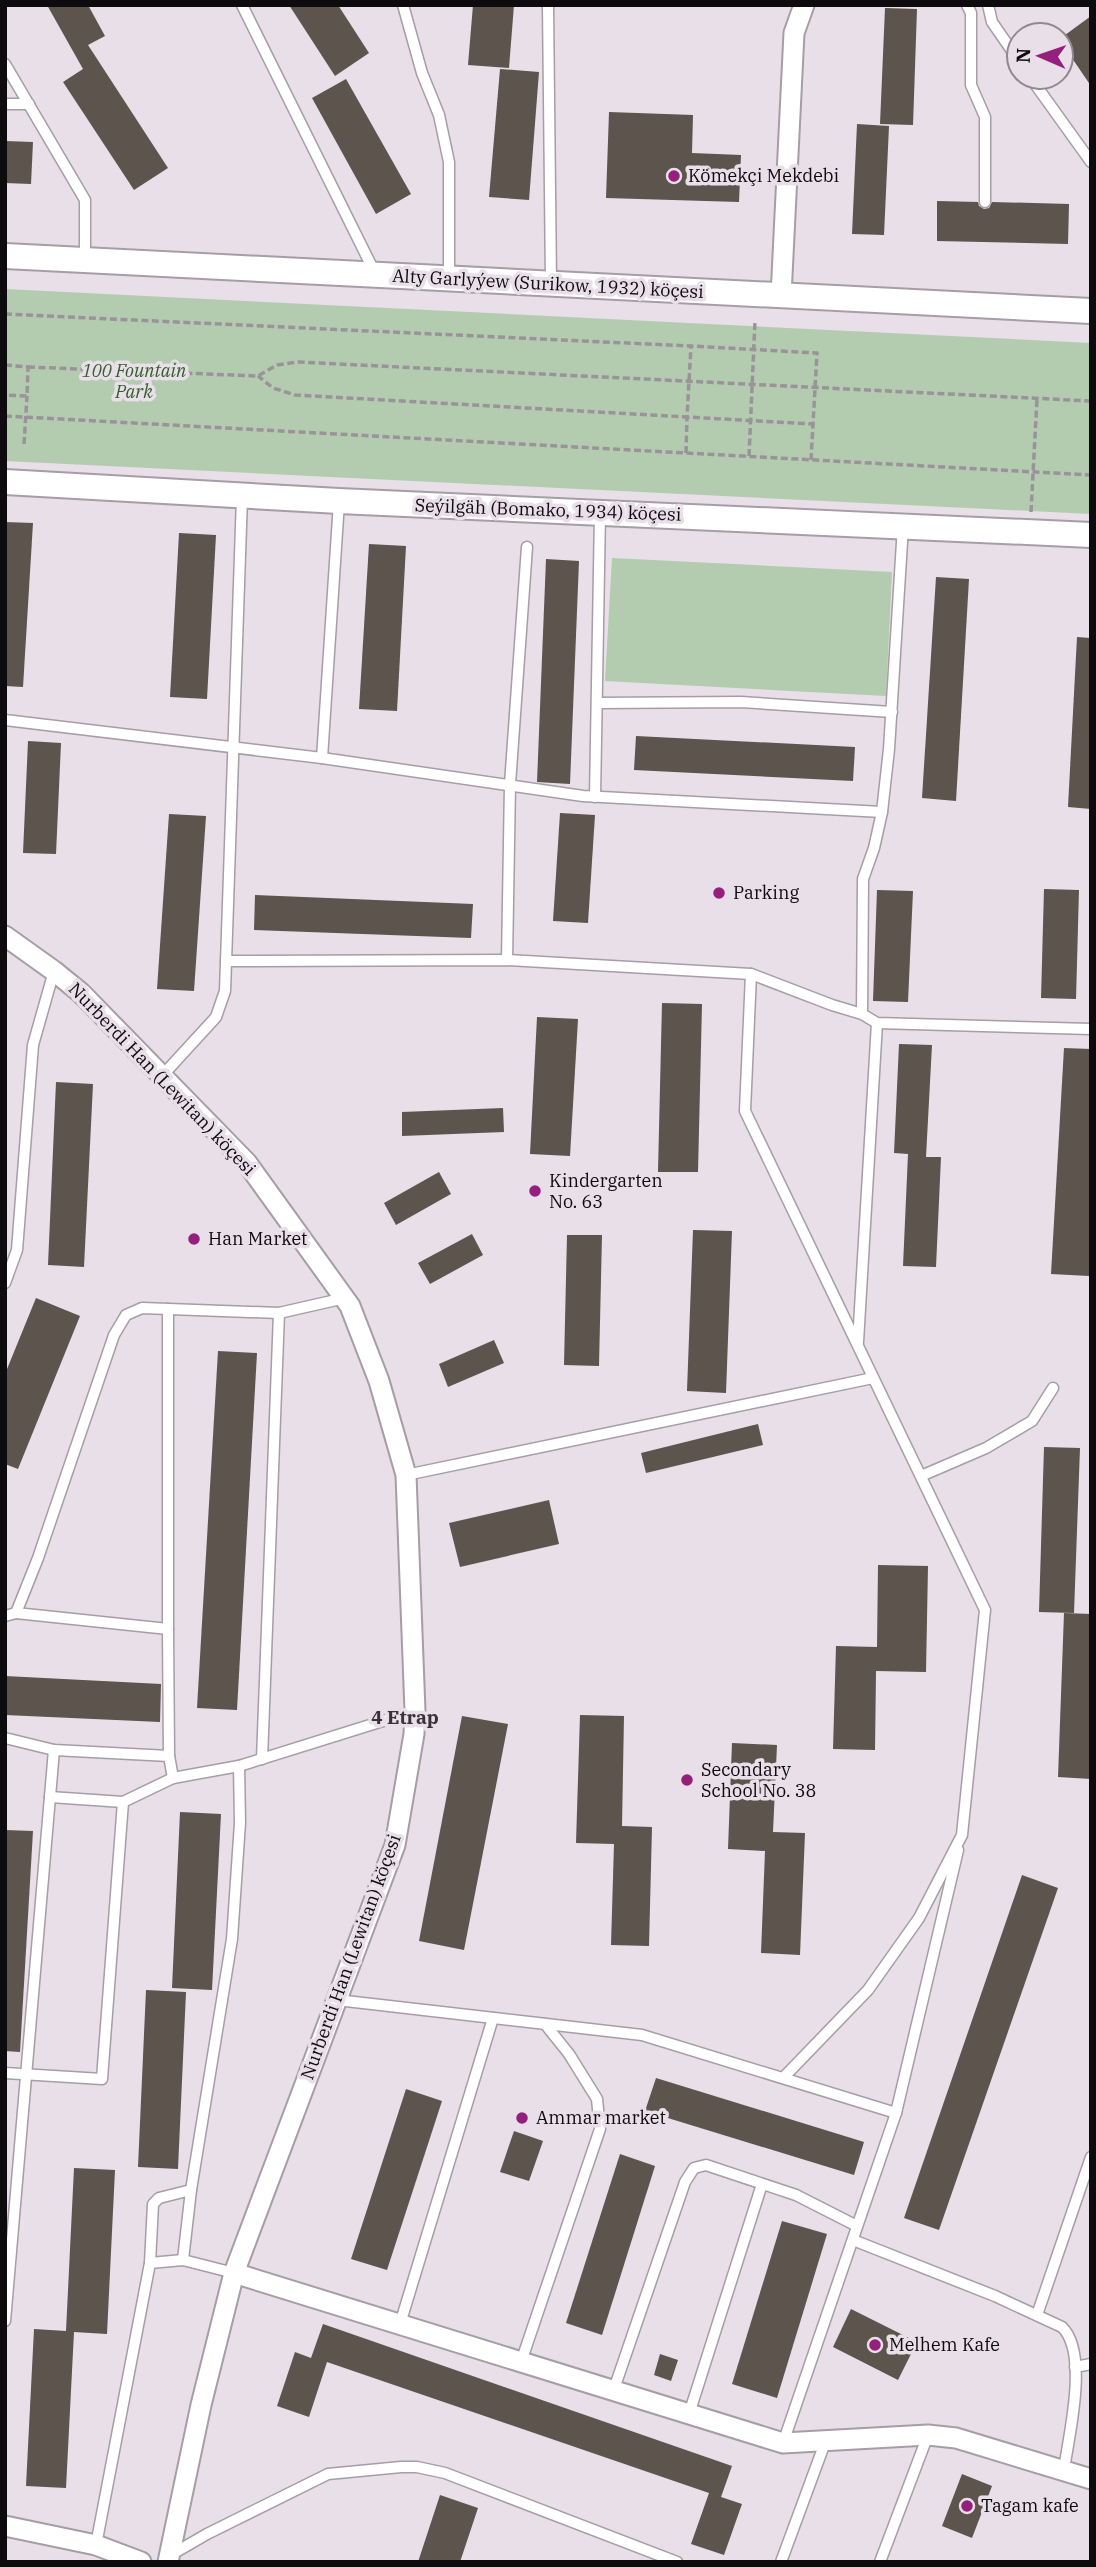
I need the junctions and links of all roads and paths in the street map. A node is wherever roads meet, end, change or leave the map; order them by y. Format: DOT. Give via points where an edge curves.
graph roads {
  1 [pos="242,5"];
  2 [pos="403,5"];
  3 [pos="548,5"];
  4 [pos="804,5"];
  5 [pos="967,5"];
  6 [pos="988,5"];
  7 [pos="1005,41"];
  8 [pos="5,64"];
  9 [pos="1040,91"];
  10 [pos="5,104"];
  11 [pos="29,104"];
  12 [pos="1091,162"];
  13 [pos="985,202"];
  14 [pos="5,256"];
  15 [pos="85,260"];
  16 [pos="376,275"];
  17 [pos="449,278"];
  18 [pos="551,284"];
  19 [pos="781,296"];
  20 [pos="1091,311"];
  21 [pos="5,314"];
  22 [pos="755,321"];
  23 [pos="691,346"];
  24 [pos="754,349"];
  25 [pos="5,365"];
  26 [pos="28,367"];
  27 [pos="258,376"];
  28 [pos="690,382"];
  29 [pos="752,385"];
  30 [pos="815,388"];
  31 [pos="5,395"];
  32 [pos="27,396"];
  33 [pos="1037,399"];
  34 [pos="1091,401"];
  35 [pos="5,416"];
  36 [pos="687,417"];
  37 [pos="25,418"];
  38 [pos="750,421"];
  39 [pos="813,424"];
  40 [pos="24,444"];
  41 [pos="686,453"];
  42 [pos="748,456"];
  43 [pos="811,460"];
  44 [pos="1033,472"];
  45 [pos="1091,475"];
  46 [pos="5,482"];
  47 [pos="242,495"];
  48 [pos="339,502"];
  49 [pos="600,513"];
  50 [pos="1030,515"];
  51 [pos="903,526"];
  52 [pos="1091,535"];
  53 [pos="527,547"];
  54 [pos="597,703"];
  55 [pos="892,712"];
  56 [pos="5,720"];
  57 [pos="233,747"];
  58 [pos="322,758"];
  59 [pos="510,784"];
  60 [pos="595,797"];
  61 [pos="882,812"];
  62 [pos="5,936"];
  63 [pos="507,960"];
  64 [pos="226,961"];
  65 [pos="54,971"];
  66 [pos="751,974"];
  67 [pos="862,1014"];
  68 [pos="877,1023"];
  69 [pos="1091,1029"];
  70 [pos="162,1076"];
  71 [pos="5,1283"];
  72 [pos="345,1298"];
  73 [pos="169,1309"];
  74 [pos="279,1313"];
  75 [pos="858,1342"];
  76 [pos="873,1378"];
  77 [pos="1054,1388"];
  78 [pos="406,1475"];
  79 [pos="921,1476"];
  80 [pos="16,1613"];
  81 [pos="5,1616"];
  82 [pos="168,1629"];
  83 [pos="415,1712"];
  84 [pos="5,1738"];
  85 [pos="54,1750"];
  86 [pos="169,1756"];
  87 [pos="262,1759"];
  88 [pos="239,1766"];
  89 [pos="173,1778"];
  90 [pos="51,1797"];
  91 [pos="123,1802"];
  92 [pos="962,1835"];
  93 [pos="337,2000"];
  94 [pos="493,2018"];
  95 [pos="545,2024"];
  96 [pos="5,2073"];
  97 [pos="27,2074"];
  98 [pos="783,2078"];
  99 [pos="896,2113"];
  100 [pos="1091,2157"];
  101 [pos="762,2184"];
  102 [pos="191,2190"];
  103 [pos="857,2226"];
  104 [pos="853,2240"];
  105 [pos="183,2260"];
  106 [pos="150,2263"];
  107 [pos="234,2273"];
  108 [pos="1037,2315"];
  109 [pos="5,2321"];
  110 [pos="400,2324"];
  111 [pos="522,2362"];
  112 [pos="1091,2364"];
  113 [pos="1074,2367"];
  114 [pos="614,2389"];
  115 [pos="689,2414"];
  116 [pos="928,2435"];
  117 [pos="827,2440"];
  118 [pos="783,2442"];
  119 [pos="1063,2469"];
  120 [pos="1091,2479"];
  121 [pos="5,2526"];
  122 [pos="96,2545"];
  123 [pos="168,2559"];
  124 [pos="141,2562"];
  125 [pos="677,2562"];
  126 [pos="781,2562"];
  127 [pos="880,2562"];
  1 -- 16 [label="lane"];
  2 -- 17 [label="lane" via="449,162"];
  3 -- 18 [label="lane"];
  4 -- 19 [label="street" via="794,33"];
  5 -- 13 [label="lane" via="971,13 971,85 985,117"];
  6 -- 7 [label="lane" via="992,22"];
  8 -- 11 [label="lane"];
  9 -- 12 [label="lane"];
  10 -- 11 [label="lane"];
  11 -- 15 [label="lane" via="85,200"];
  14 -- 15 [label="street, Alty Garlyýew (Surikow, 1932) köçesi"];
  15 -- 16 [label="street, Alty Garlyýew (Surikow, 1932) köçesi"];
  16 -- 17 [label="street, Alty Garlyýew (Surikow, 1932) köçesi"];
  17 -- 18 [label="street, Alty Garlyýew (Surikow, 1932) köçesi"];
  18 -- 19 [label="street, Alty Garlyýew (Surikow, 1932) köçesi"];
  19 -- 20 [label="street, Alty Garlyýew (Surikow, 1932) köçesi"];
  21 -- 23 [label="path"];
  22 -- 24 [label="path"];
  23 -- 24 [label="path"];
  23 -- 28 [label="path"];
  24 -- 29 [label="path"];
  24 -- 30 [label="path" via="817,353"];
  25 -- 26 [label="path"];
  26 -- 27 [label="path"];
  26 -- 32 [label="path"];
  27 -- 28 [label="path" via="276,365 298,362"];
  27 -- 36 [label="path" via="273,388 295,395"];
  28 -- 29 [label="path"];
  28 -- 36 [label="path"];
  29 -- 30 [label="path"];
  29 -- 38 [label="path"];
  30 -- 33 [label="path"];
  30 -- 39 [label="path"];
  31 -- 32 [label="path"];
  32 -- 37 [label="path"];
  33 -- 34 [label="path"];
  33 -- 44 [label="path"];
  35 -- 37 [label="path"];
  36 -- 38 [label="path"];
  36 -- 41 [label="path"];
  37 -- 40 [label="path"];
  37 -- 41 [label="path"];
  38 -- 39 [label="path"];
  38 -- 42 [label="path"];
  39 -- 43 [label="path"];
  41 -- 42 [label="path"];
  42 -- 43 [label="path"];
  43 -- 44 [label="path"];
  44 -- 45 [label="path"];
  44 -- 50 [label="path"];
  46 -- 47 [label="street, Seýilgäh (Bomako, 1934) köçesi"];
  47 -- 48 [label="street, Seýilgäh (Bomako, 1934) köçesi"];
  47 -- 57 [label="lane"];
  48 -- 49 [label="street, Seýilgäh (Bomako, 1934) köçesi"];
  48 -- 58 [label="lane"];
  49 -- 51 [label="street, Seýilgäh (Bomako, 1934) köçesi"];
  49 -- 54 [label="lane"];
  51 -- 52 [label="street, Seýilgäh (Bomako, 1934) köçesi"];
  51 -- 55 [label="lane"];
  53 -- 59 [label="lane"];
  54 -- 55 [label="lane" via="741,702"];
  54 -- 60 [label="lane"];
  55 -- 61 [label="lane"];
  56 -- 57 [label="lane"];
  57 -- 58 [label="lane"];
  57 -- 64 [label="lane"];
  58 -- 59 [label="lane"];
  59 -- 60 [label="lane"];
  59 -- 63 [label="lane"];
  60 -- 61 [label="lane"];
  61 -- 67 [label="lane" via="863,879"];
  62 -- 65 [label="street, Nurberdi Han (Lewitan) köçesi"];
  63 -- 64 [label="lane"];
  63 -- 66 [label="lane"];
  64 -- 70 [label="lane" via="225,991 216,1017"];
  65 -- 70 [label="street, Nurberdi Han (Lewitan) köçesi"];
  65 -- 71 [label="lane" via="33,1045 18,1250"];
  66 -- 67 [label="lane"];
  66 -- 75 [label="lane" via="745,1111"];
  67 -- 68 [label="lane"];
  68 -- 69 [label="lane"];
  68 -- 75 [label="lane"];
  70 -- 72 [label="street, Nurberdi Han (Lewitan) köçesi" via="247,1163"];
  72 -- 74 [label="lane"];
  72 -- 78 [label="street, Nurberdi Han (Lewitan) köçesi" via="379,1381"];
  73 -- 74 [label="lane"];
  73 -- 80 [label="lane" via="142,1308 125,1315 114,1335"];
  73 -- 82 [label="lane"];
  74 -- 87 [label="lane"];
  75 -- 76 [label="lane"];
  76 -- 78 [label="lane"];
  76 -- 79 [label="lane"];
  77 -- 79 [label="lane" via="1032,1421 986,1448"];
  78 -- 83 [label="street, Nurberdi Han (Lewitan) köçesi"];
  79 -- 92 [label="lane" via="985,1610"];
  80 -- 81 [label="lane"];
  80 -- 82 [label="lane"];
  82 -- 86 [label="lane"];
  83 -- 87 [label="lane"];
  83 -- 93 [label="street, Nurberdi Han (Lewitan) köçesi" via="395,1845"];
  84 -- 85 [label="lane"];
  85 -- 86 [label="lane"];
  85 -- 90 [label="lane"];
  86 -- 89 [label="lane"];
  87 -- 88 [label="lane"];
  88 -- 89 [label="lane"];
  88 -- 102 [label="lane" via="232,1939"];
  89 -- 91 [label="lane"];
  90 -- 91 [label="lane"];
  90 -- 97 [label="lane"];
  91 -- 97 [label="lane" via="102,2079"];
  92 -- 98 [label="lane" via="919,1918 868,1990"];
  92 -- 99 [label="lane"];
  93 -- 94 [label="lane"];
  93 -- 107 [label="street, Nurberdi Han (Lewitan) köçesi"];
  94 -- 95 [label="lane"];
  94 -- 110 [label="lane"];
  95 -- 98 [label="lane" via="642,2035"];
  95 -- 111 [label="lane" via="597,2099 600,2129"];
  96 -- 97 [label="lane"];
  97 -- 109 [label="lane"];
  98 -- 99 [label="lane"];
  99 -- 103 [label="lane"];
  100 -- 108 [label="lane"];
  101 -- 103 [label="lane" via="796,2195"];
  101 -- 114 [label="lane" via="706,2165 691,2171"];
  101 -- 115 [label="lane"];
  102 -- 105 [label="lane"];
  102 -- 106 [label="lane" via="159,2198 153,2204"];
  103 -- 104 [label="lane"];
  104 -- 108 [label="lane"];
  104 -- 118 [label="lane"];
  105 -- 106 [label="lane"];
  105 -- 107 [label="lane"];
  106 -- 122 [label="lane"];
  107 -- 110 [label="street"];
  107 -- 123 [label="street, Nurberdi Han (Lewitan) köçesi"];
  108 -- 113 [label="lane" via="1068,2332 1074,2345"];
  110 -- 111 [label="street"];
  111 -- 114 [label="street"];
  112 -- 113 [label="lane"];
  113 -- 119 [label="lane"];
  114 -- 115 [label="street"];
  115 -- 118 [label="street"];
  116 -- 117 [label="street"];
  116 -- 119 [label="street" via="956,2438"];
  116 -- 127 [label="lane"];
  117 -- 118 [label="street"];
  117 -- 126 [label="lane"];
  119 -- 120 [label="street"];
  121 -- 122 [label="street"];
  122 -- 124 [label="street"];
  123 -- 125 [label="lane" via="207,2534 328,2474 417,2467 445,2473"];
}
